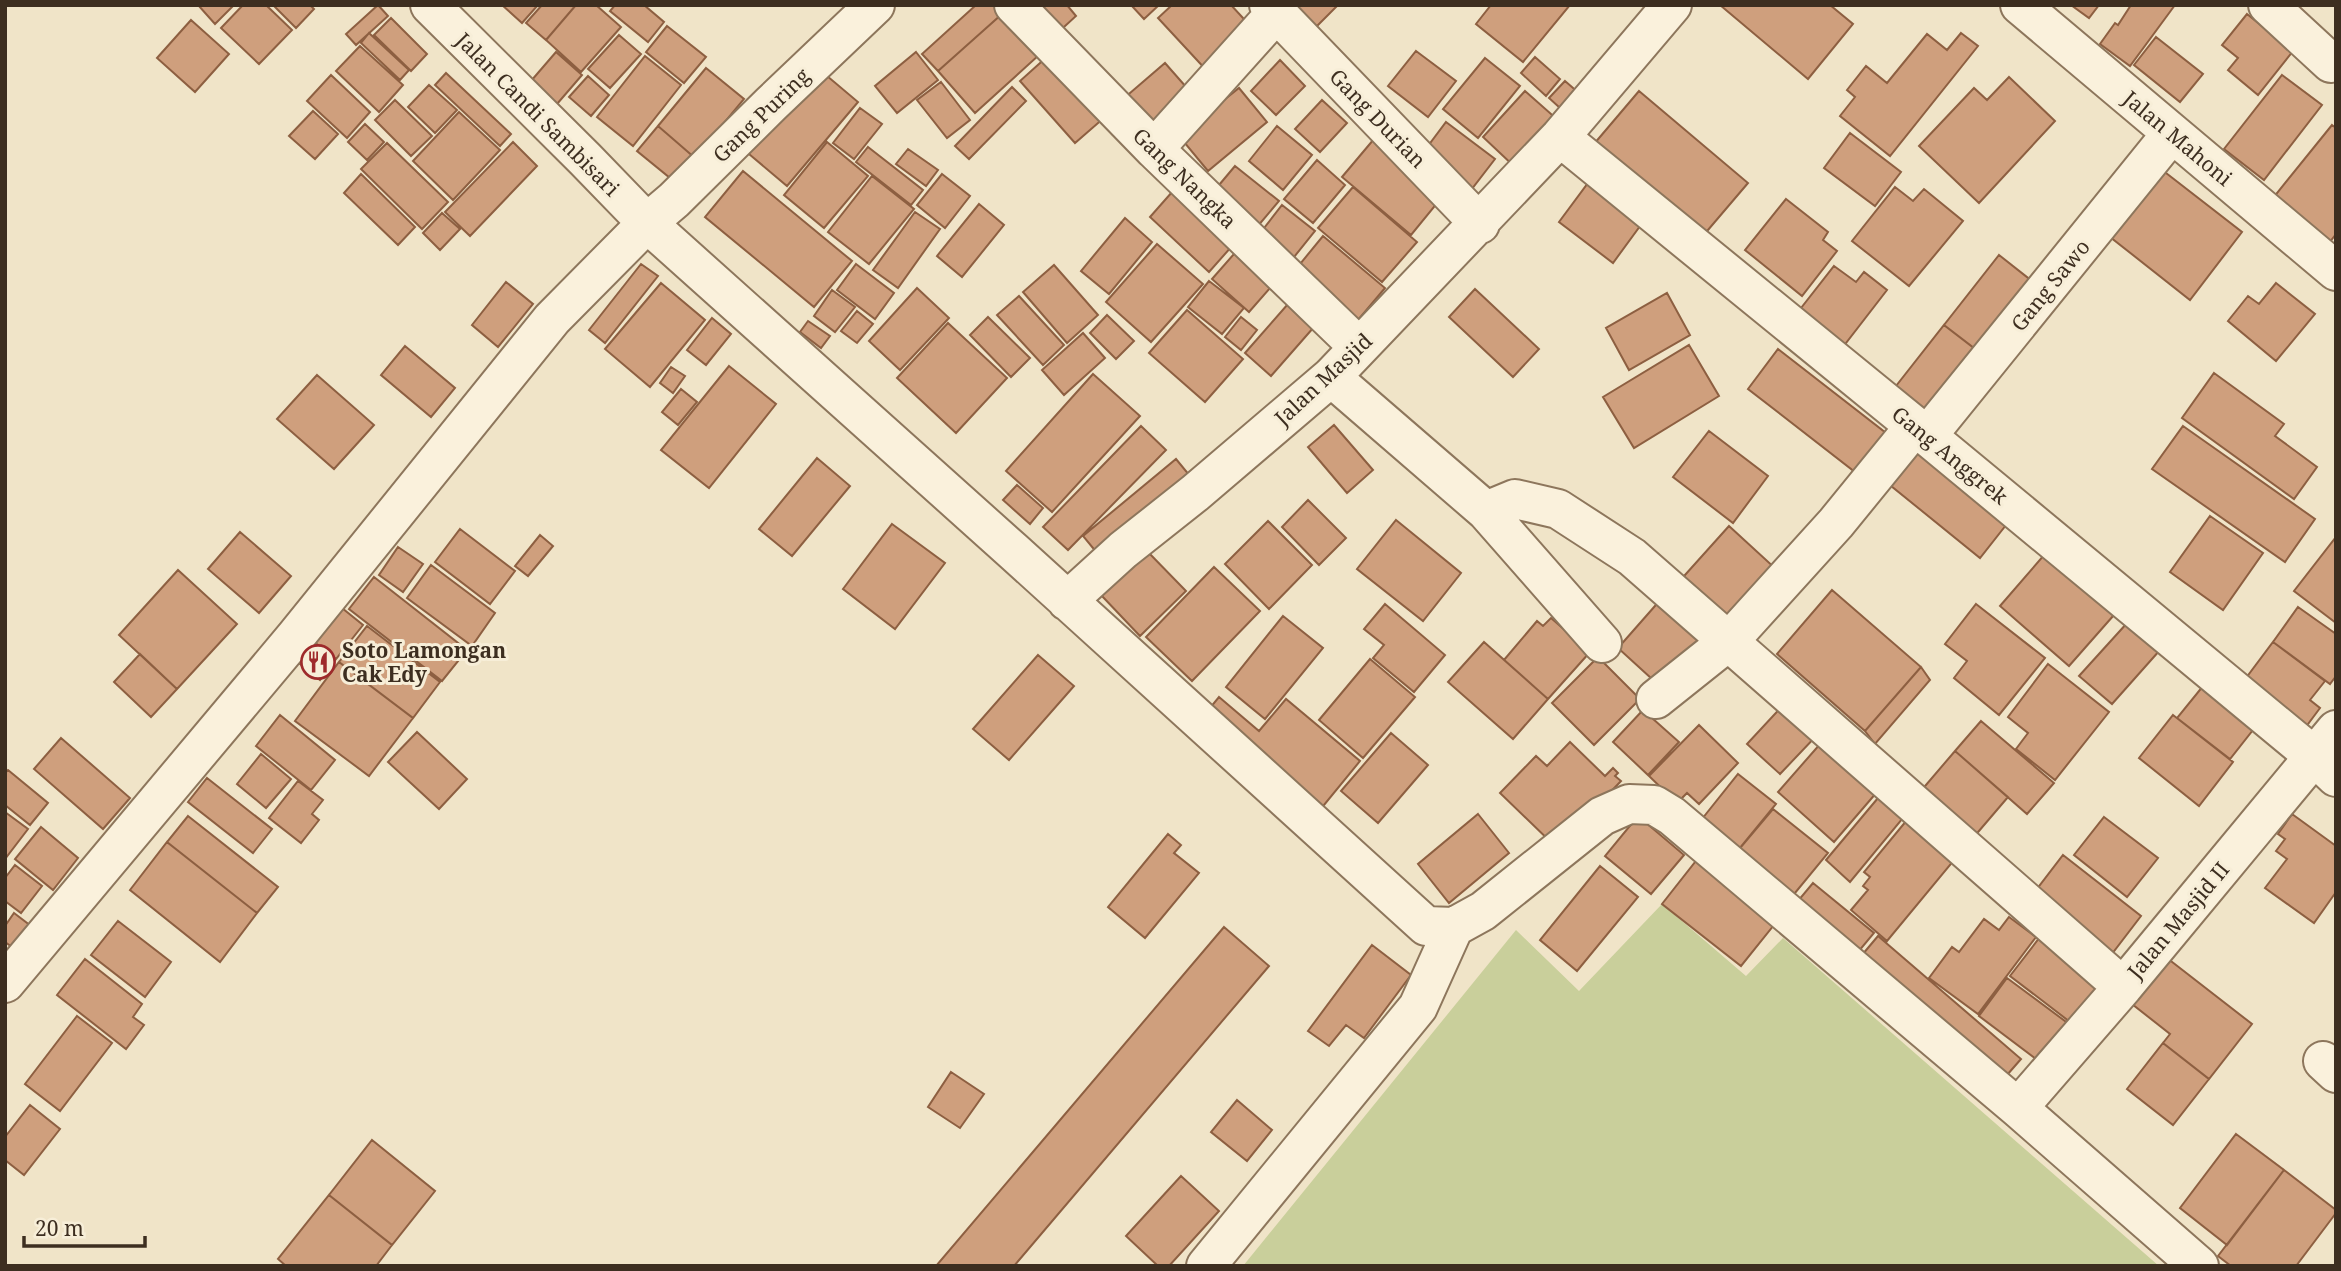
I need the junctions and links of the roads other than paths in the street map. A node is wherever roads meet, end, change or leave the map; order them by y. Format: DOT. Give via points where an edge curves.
graph roads {
  1 [pos="429,5"];
  2 [pos="875,5"];
  3 [pos="1014,5"];
  4 [pos="2020,5"];
  5 [pos="2268,5"];
  6 [pos="1273,9"];
  7 [pos="1657,11"];
  8 [pos="2331,63"];
  9 [pos="2172,133"];
  10 [pos="1560,137"];
  11 [pos="1154,149"];
  12 [pos="647,223"];
  13 [pos="1480,224"];
  14 [pos="2336,271"];
  15 [pos="1359,347"];
  16 [pos="1331,377"];
  17 [pos="1921,431"];
  18 [pos="1486,511"];
  19 [pos="1067,601"];
  20 [pos="1730,640"];
  21 [pos="1602,643"];
  22 [pos="1656,699"];
  23 [pos="2329,755"];
  24 [pos="1454,928"];
  25 [pos="5,984"];
  26 [pos="2123,987"];
  27 [pos="2018,1108"];
  28 [pos="1206,1266"];
  29 [pos="2199,1266"];
  1 -- 12 [label="street, Jalan Candi Sambisari"];
  2 -- 12 [label="street, Gang Puring"];
  3 -- 11 [label="street, Gang Nangka"];
  4 -- 9 [label="street, Jalan Mahoni"];
  5 -- 8 [label="street"];
  6 -- 11 [label="street"];
  6 -- 13 [label="street, Gang Durian"];
  7 -- 10 [label="street, Jalan Masjid"];
  9 -- 14 [label="street, Jalan Mahoni"];
  9 -- 17 [label="street, Gang Sawo"];
  10 -- 13 [label="street, Jalan Masjid"];
  10 -- 17 [label="street, Gang Anggrek"];
  11 -- 15 [label="street, Gang Nangka"];
  12 -- 19 [label="street, Jalan Candi Sambisari"];
  12 -- 25 [label="street, Gang Puring" via="552,320"];
  13 -- 15 [label="street, Jalan Masjid"];
  15 -- 16 [label="street, Jalan Masjid"];
  16 -- 18 [label="street"];
  16 -- 19 [label="street, Jalan Masjid"];
  17 -- 20 [label="street, Gang Sawo"];
  17 -- 23 [label="street, Gang Anggrek"];
  18 -- 20 [label="street" via="1516,499 1558,509 1632,557"];
  18 -- 21 [label="street"];
  19 -- 24 [label="street, Jalan Candi Sambisari" via="1426,926"];
  20 -- 22 [label="street, Gang Sawo"];
  20 -- 26 [label="street"];
  23 -- 26 [label="street, Jalan Masjid II"];
  24 -- 27 [label="street" via="1483,911 1602,816 1629,804 1654,805"];
  24 -- 28 [label="street" via="1418,1007"];
  26 -- 27 [label="street, Jalan Masjid II"];
  27 -- 29 [label="street"];
}
